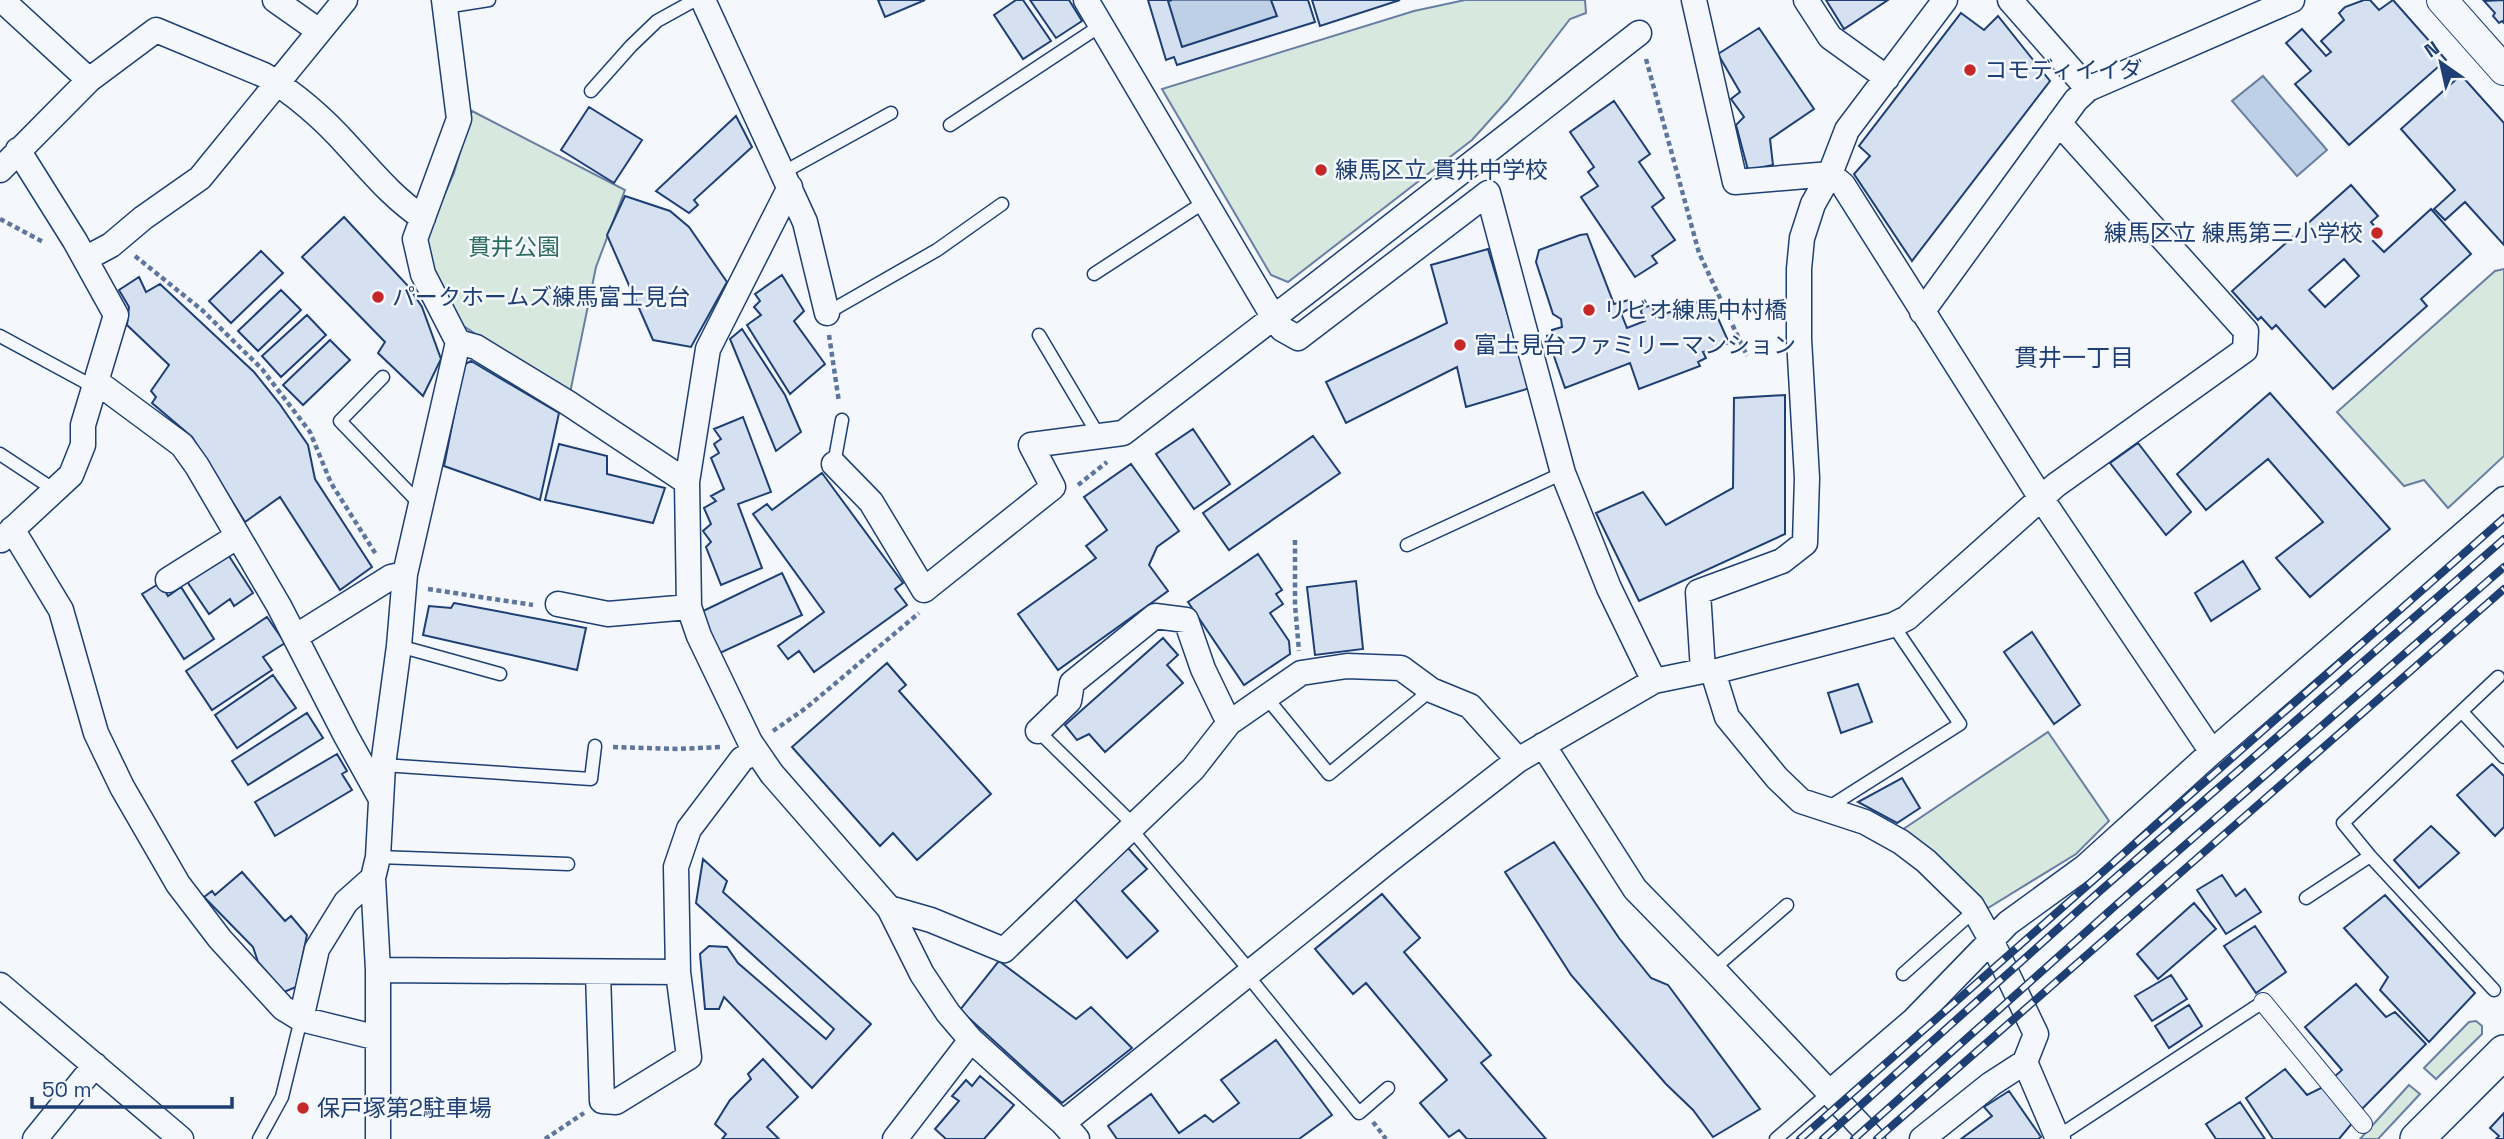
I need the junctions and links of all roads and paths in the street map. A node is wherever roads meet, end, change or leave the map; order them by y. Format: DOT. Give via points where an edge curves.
graph roads {
  1 [pos="2,0"];
  2 [pos="275,0"];
  3 [pos="345,0"];
  4 [pos="489,0"];
  5 [pos="695,0"];
  6 [pos="703,0"];
  7 [pos="1086,0"];
  8 [pos="1695,0"];
  9 [pos="1806,0"];
  10 [pos="1945,0"];
  11 [pos="2010,0"];
  12 [pos="2292,0"];
  13 [pos="2442,0"];
  14 [pos="445,3"];
  15 [pos="2256,7"];
  16 [pos="1100,26"];
  17 [pos="319,31"];
  18 [pos="1642,45"];
  19 [pos="2504,70"];
  20 [pos="1887,78"];
  21 [pos="89,80"];
  22 [pos="276,82"];
  23 [pos="2088,89"];
  24 [pos="591,91"];
  25 [pos="891,113"];
  26 [pos="2059,123"];
  27 [pos="950,124"];
  28 [pos="18,150"];
  29 [pos="0,169"];
  30 [pos="1830,174"];
  31 [pos="787,179"];
  32 [pos="1206,201"];
  33 [pos="1002,204"];
  34 [pos="423,218"];
  35 [pos="0,219"];
  36 [pos="47,244"];
  37 [pos="86,261"];
  38 [pos="1094,274"];
  39 [pos="1922,312"];
  40 [pos="827,313"];
  41 [pos="1274,318"];
  42 [pos="1039,335"];
  43 [pos="0,336"];
  44 [pos="458,342"];
  45 [pos="1747,355"];
  46 [pos="383,377"];
  47 [pos="97,385"];
  48 [pos="842,420"];
  49 [pos="1099,436"];
  50 [pos="0,454"];
  51 [pos="834,464"];
  52 [pos="1563,473"];
  53 [pos="687,482"];
  54 [pos="56,491"];
  55 [pos="2041,498"];
  56 [pos="2504,499"];
  57 [pos="420,504"];
  58 [pos="6,535"];
  59 [pos="238,536"];
  60 [pos="1295,540"];
  61 [pos="1407,545"];
  62 [pos="400,579"];
  63 [pos="168,580"];
  64 [pos="551,606"];
  65 [pos="689,607"];
  66 [pos="1893,625"];
  67 [pos="295,637"];
  68 [pos="399,646"];
  69 [pos="1708,671"];
  70 [pos="1301,673"];
  71 [pos="500,674"];
  72 [pos="2498,677"];
  73 [pos="1654,681"];
  74 [pos="1431,690"];
  75 [pos="1266,696"];
  76 [pos="2462,712"];
  77 [pos="1229,723"];
  78 [pos="1035,728"];
  79 [pos="1543,745"];
  80 [pos="595,746"];
  81 [pos="730,747"];
  82 [pos="2211,751"];
  83 [pos="755,752"];
  84 [pos="2504,757"];
  85 [pos="1518,760"];
  86 [pos="383,765"];
  87 [pos="381,799"];
  88 [pos="1825,809"];
  89 [pos="1133,828"];
  90 [pos="2370,856"];
  91 [pos="568,864"];
  92 [pos="376,868"];
  93 [pos="2306,898"];
  94 [pos="1787,905"];
  95 [pos="889,908"];
  96 [pos="1975,910"];
  97 [pos="1992,940"];
  98 [pos="1713,969"];
  99 [pos="378,970"];
  100 [pos="598,972"];
  101 [pos="678,972"];
  102 [pos="1249,974"];
  103 [pos="1903,974"];
  104 [pos="0,985"];
  105 [pos="2494,990"];
  106 [pos="2263,1002"];
  107 [pos="301,1019"];
  108 [pos="379,1038"];
  109 [pos="971,1040"];
  110 [pos="2504,1052"];
  111 [pos="2025,1062"];
  112 [pos="95,1065"];
  113 [pos="1388,1088"];
  114 [pos="1830,1092"];
  115 [pos="602,1101"];
  116 [pos="2363,1124"];
  117 [pos="1070,1131"];
  118 [pos="2058,1138"];
  119 [pos="35,1139"];
  120 [pos="181,1139"];
  121 [pos="259,1139"];
  122 [pos="378,1139"];
  123 [pos="545,1139"];
  124 [pos="895,1139"];
  125 [pos="1776,1139"];
  126 [pos="1873,1139"];
  127 [pos="1922,1139"];
  128 [pos="2417,1139"];
  1 -- 21 [label="street"];
  2 -- 17 [label="street"];
  3 -- 17 [label="street"];
  4 -- 14 [label="lane"];
  5 -- 24 [label="lane" via="657,21"];
  6 -- 31 [label="street"];
  7 -- 16 [label="street"];
  8 -- 30 [label="street" via="1735,183"];
  9 -- 20 [label="street" via="1830,37"];
  10 -- 20 [label="street"];
  11 -- 23 [label="street"];
  12 -- 15 [label="street"];
  13 -- 19 [label="street"];
  14 -- 34 [label="street" via="459,119"];
  15 -- 23 [label="street"];
  16 -- 27 [label="lane"];
  16 -- 32 [label="street"];
  17 -- 22 [label="street"];
  18 -- 41 [label="street"];
  18 -- 45 [label="path" via="1699,253"];
  20 -- 30 [label="street" via="1847,130"];
  21 -- 22 [label="street" via="156,30"];
  21 -- 28 [label="street"];
  22 -- 34 [label="street" via="326,123 376,178"];
  22 -- 37 [label="street" via="200,178"];
  23 -- 26 [label="street"];
  25 -- 31 [label="lane"];
  26 -- 39 [label="street"];
  26 -- 55 [label="street" via="2246,331 2245,350"];
  28 -- 29 [label="street"];
  28 -- 37 [label="street"];
  30 -- 39 [label="street" via="1843,185"];
  30 -- 69 [label="street" via="1813,204 1798,269 1807,478 1805,543 1782,561 1698,593"];
  31 -- 40 [label="street" via="805,222"];
  31 -- 53 [label="street" via="708,349"];
  32 -- 38 [label="lane"];
  32 -- 41 [label="street"];
  33 -- 40 [label="lane" via="937,250"];
  34 -- 44 [label="street" via="415,239 423,274"];
  35 -- 36 [label="path"];
  37 -- 47 [label="street" via="116,315"];
  37 -- 62 [label="path" via="130,254 138,257 202,310 262,369 310,432 331,483"];
  39 -- 55 [label="street"];
  40 -- 48 [label="path"];
  41 -- 49 [label="street" via="1123,432"];
  41 -- 52 [label="street" via="1298,338 1488,193"];
  42 -- 49 [label="lane"];
  43 -- 47 [label="lane"];
  44 -- 53 [label="street" via="476,347 568,403"];
  44 -- 57 [label="street"];
  46 -- 57 [label="lane" via="340,421"];
  47 -- 54 [label="street" via="83,425 83,444 71,475"];
  47 -- 59 [label="street" via="182,445"];
  48 -- 51 [label="lane"];
  49 -- 51 [label="street" via="1031,445 1053,487 924,590 871,502"];
  50 -- 54 [label="lane"];
  52 -- 61 [label="lane"];
  52 -- 73 [label="street" via="1609,588"];
  53 -- 65 [label="street"];
  54 -- 58 [label="street"];
  55 -- 66 [label="street" via="1907,618"];
  55 -- 82 [label="street"];
  56 -- 82 [label="street"];
  57 -- 62 [label="street"];
  58 -- 107 [label="street" via="61,610 96,733 177,884 283,1008"];
  59 -- 63 [label="street"];
  59 -- 67 [label="street"];
  60 -- 70 [label="path"];
  62 -- 64 [label="path"];
  62 -- 67 [label="street"];
  62 -- 68 [label="street"];
  64 -- 65 [label="street" via="608,614"];
  65 -- 83 [label="street"];
  66 -- 69 [label="street"];
  66 -- 88 [label="lane" via="1960,724"];
  67 -- 87 [label="street"];
  68 -- 71 [label="lane"];
  68 -- 86 [label="street"];
  69 -- 73 [label="street"];
  69 -- 88 [label="street" via="1727,717 1759,758 1801,801"];
  70 -- 74 [label="street" via="1347,666 1401,668"];
  70 -- 75 [label="street"];
  72 -- 76 [label="lane"];
  73 -- 79 [label="street"];
  74 -- 75 [label="lane" via="1329,774"];
  74 -- 85 [label="street" via="1470,706"];
  75 -- 77 [label="street"];
  76 -- 84 [label="lane"];
  76 -- 90 [label="lane" via="2343,824"];
  77 -- 78 [label="street" via="1186,620 1155,616 1072,683 1069,701"];
  77 -- 89 [label="street" via="1193,769"];
  78 -- 89 [label="lane"];
  79 -- 85 [label="street"];
  79 -- 98 [label="street" via="1635,889"];
  80 -- 81 [label="path"];
  80 -- 86 [label="lane" via="591,779"];
  82 -- 97 [label="street" via="2085,867"];
  83 -- 95 [label="street"];
  83 -- 101 [label="street" via="742,759 689,829 676,867"];
  85 -- 102 [label="street"];
  86 -- 87 [label="street"];
  87 -- 92 [label="street"];
  88 -- 96 [label="street" via="1865,822 1901,842"];
  89 -- 95 [label="street" via="1004,950"];
  89 -- 102 [label="lane"];
  90 -- 93 [label="lane"];
  90 -- 105 [label="lane"];
  91 -- 92 [label="lane"];
  92 -- 99 [label="street"];
  92 -- 107 [label="street" via="346,902 317,949"];
  94 -- 98 [label="lane"];
  95 -- 109 [label="street" via="922,974"];
  96 -- 97 [label="street"];
  96 -- 103 [label="lane"];
  97 -- 111 [label="street" via="2036,1034"];
  97 -- 114 [label="street" via="1914,1020"];
  98 -- 114 [label="street"];
  99 -- 100 [label="street"];
  99 -- 108 [label="street"];
  100 -- 101 [label="street"];
  100 -- 115 [label="street"];
  101 -- 115 [label="street" via="689,1057 616,1102"];
  102 -- 113 [label="lane" via="1359,1113"];
  102 -- 117 [label="street"];
  104 -- 112 [label="street"];
  106 -- 116 [label="street"];
  106 -- 118 [label="lane"];
  107 -- 108 [label="street"];
  107 -- 121 [label="lane" via="282,1097"];
  108 -- 122 [label="street"];
  109 -- 117 [label="street"];
  109 -- 124 [label="street"];
  110 -- 128 [label="main road"];
  111 -- 118 [label="street"];
  111 -- 127 [label="street"];
  112 -- 119 [label="street"];
  112 -- 120 [label="street"];
  114 -- 125 [label="lane"];
  114 -- 126 [label="street"];
  115 -- 123 [label="path"];
}
